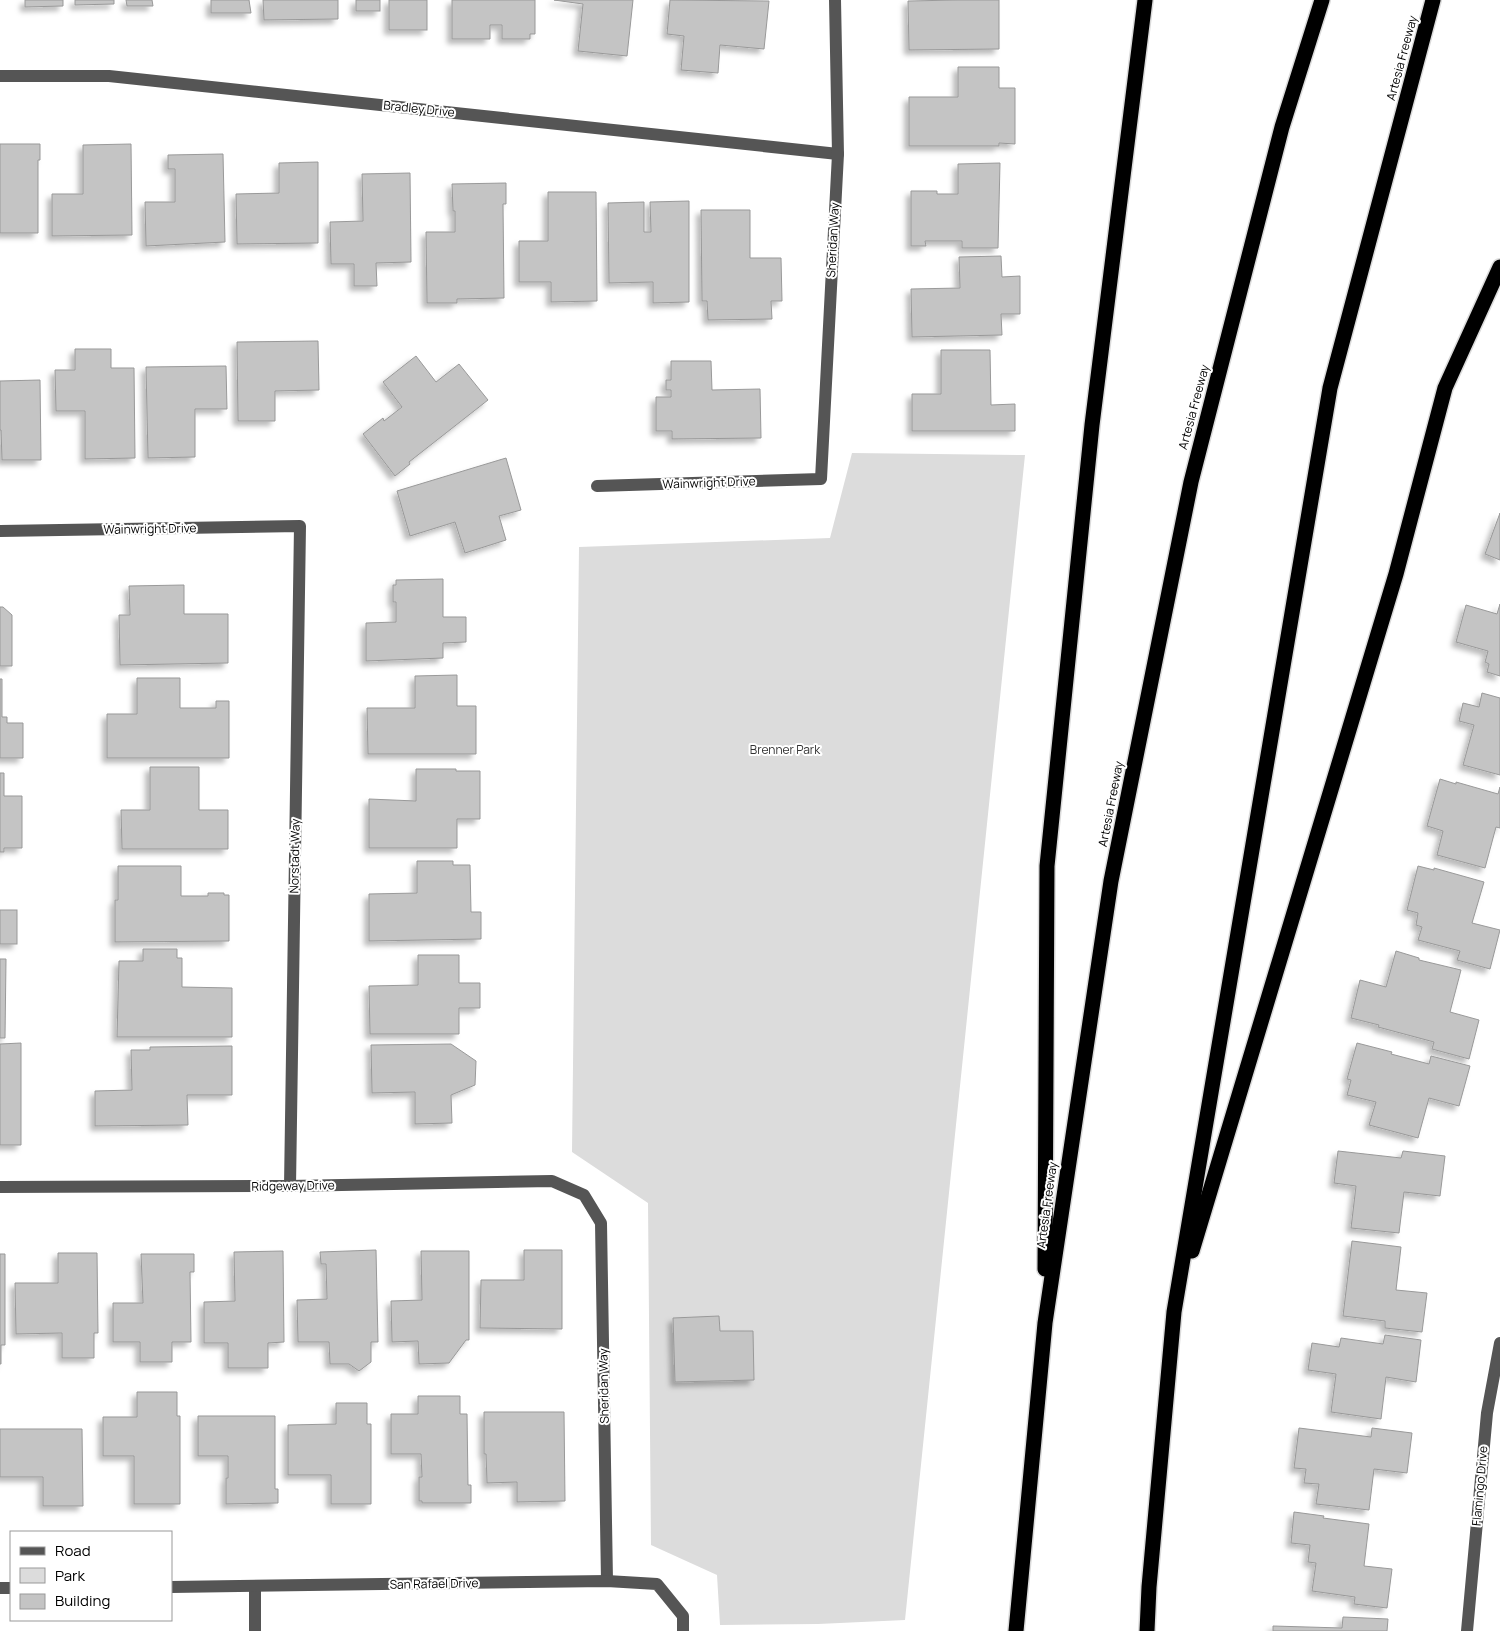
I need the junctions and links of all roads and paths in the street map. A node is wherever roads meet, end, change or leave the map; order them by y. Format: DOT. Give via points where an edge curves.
graph roads {
  1 [pos="835,0"];
  2 [pos="1145,0"];
  3 [pos="1322,0"];
  4 [pos="1433,0"];
  5 [pos="0,76"];
  6 [pos="838,154"];
  7 [pos="1500,267"];
  8 [pos="821,479"];
  9 [pos="597,486"];
  10 [pos="300,526"];
  11 [pos="0,531"];
  12 [pos="290,1186"];
  13 [pos="0,1187"];
  14 [pos="584,1195"];
  15 [pos="1174,1312"];
  16 [pos="1045,1323"];
  17 [pos="1500,1343"];
  18 [pos="1487,1413"];
  19 [pos="1500,1413"];
  20 [pos="607,1582"];
  21 [pos="255,1586"];
  22 [pos="172,1587"];
  23 [pos="255,1631"];
  24 [pos="683,1631"];
  25 [pos="1016,1631"];
  26 [pos="1147,1631"];
  27 [pos="1467,1631"];
  1 -- 6 [label="street, Sheridan Way"];
  2 -- 16 [label="highway" via="1092,425 1047,866"];
  3 -- 16 [label="highway, Artesia Freeway" via="1282,128 1191,482 1110,880"];
  4 -- 15 [label="highway, Artesia Freeway" via="1330,388"];
  5 -- 6 [label="street, Bradley Drive" via="109,76"];
  6 -- 8 [label="street, Sheridan Way"];
  7 -- 15 [label="highway" via="1445,388 1393,583"];
  8 -- 9 [label="street, Wainwright Drive"];
  10 -- 11 [label="street, Wainwright Drive"];
  10 -- 12 [label="street, Norstadt Way"];
  12 -- 13 [label="street, Ridgeway Drive"];
  12 -- 14 [label="street, Ridgeway Drive" via="552,1181"];
  14 -- 20 [label="street, Sheridan Way" via="601,1224"];
  15 -- 26 [label="highway, Artesia Freeway"];
  16 -- 25 [label="highway, Artesia Freeway"];
  17 -- 18 [label="street, Flamingo Drive"];
  18 -- 19 [label="street"];
  18 -- 27 [label="street, Flamingo Drive"];
  20 -- 21 [label="street, San Rafael Drive"];
  20 -- 24 [label="street, San Rafael Drive" via="657,1584 683,1616"];
  21 -- 22 [label="street, San Rafael Drive"];
  21 -- 23 [label="street"];
}
